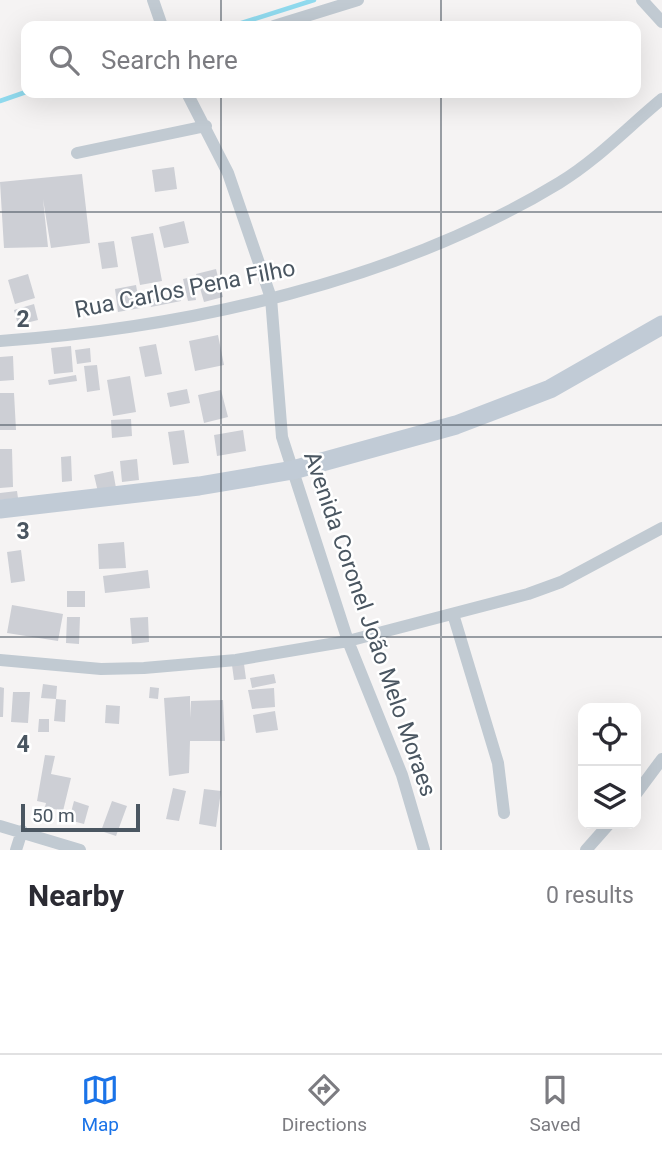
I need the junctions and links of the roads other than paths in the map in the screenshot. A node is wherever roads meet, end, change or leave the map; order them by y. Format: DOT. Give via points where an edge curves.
graph roads {
  1 [pos="153,0"];
  2 [pos="358,0"];
  3 [pos="642,0"];
  4 [pos="160,21"];
  5 [pos="290,21"];
  6 [pos="662,22"];
  7 [pos="190,98"];
  8 [pos="662,99"];
  9 [pos="205,126"];
  10 [pos="77,153"];
  11 [pos="271,298"];
  12 [pos="662,325"];
  13 [pos="0,341"];
  14 [pos="293,470"];
  15 [pos="0,509"];
  16 [pos="662,528"];
  17 [pos="453,614"];
  18 [pos="348,641"];
  19 [pos="0,660"];
  20 [pos="662,759"];
  21 [pos="641,787"];
  22 [pos="504,813"];
  23 [pos="0,826"];
  24 [pos="605,829"];
  25 [pos="22,831"];
  26 [pos="16,850"];
  27 [pos="80,850"];
  28 [pos="424,850"];
  29 [pos="586,850"];
  1 -- 4 [label="street"];
  2 -- 5 [label="street"];
  3 -- 6 [label="street"];
  7 -- 9 [label="street, Avenida Coronel João Melo Moraes"];
  8 -- 11 [label="street, Rua Carlos Pena Filho" via="560,183 460,235"];
  9 -- 10 [label="street"];
  9 -- 11 [label="street, Avenida Coronel João Melo Moraes" via="228,173"];
  11 -- 13 [label="street, Rua Carlos Pena Filho" via="155,321"];
  11 -- 14 [label="street, Avenida Coronel João Melo Moraes" via="279,416"];
  12 -- 14 [label="street" via="550,389 494,412"];
  14 -- 15 [label="street"];
  14 -- 18 [label="street, Avenida Coronel João Melo Moraes"];
  16 -- 17 [label="street" via="561,582"];
  17 -- 18 [label="street"];
  17 -- 22 [label="street" via="498,763"];
  18 -- 19 [label="street" via="236,660 144,668"];
  18 -- 28 [label="street, Avenida Coronel João Melo Moraes" via="402,775"];
  20 -- 21 [label="street"];
  23 -- 25 [label="street"];
  24 -- 29 [label="street"];
  25 -- 26 [label="street"];
  25 -- 27 [label="street"];
}
